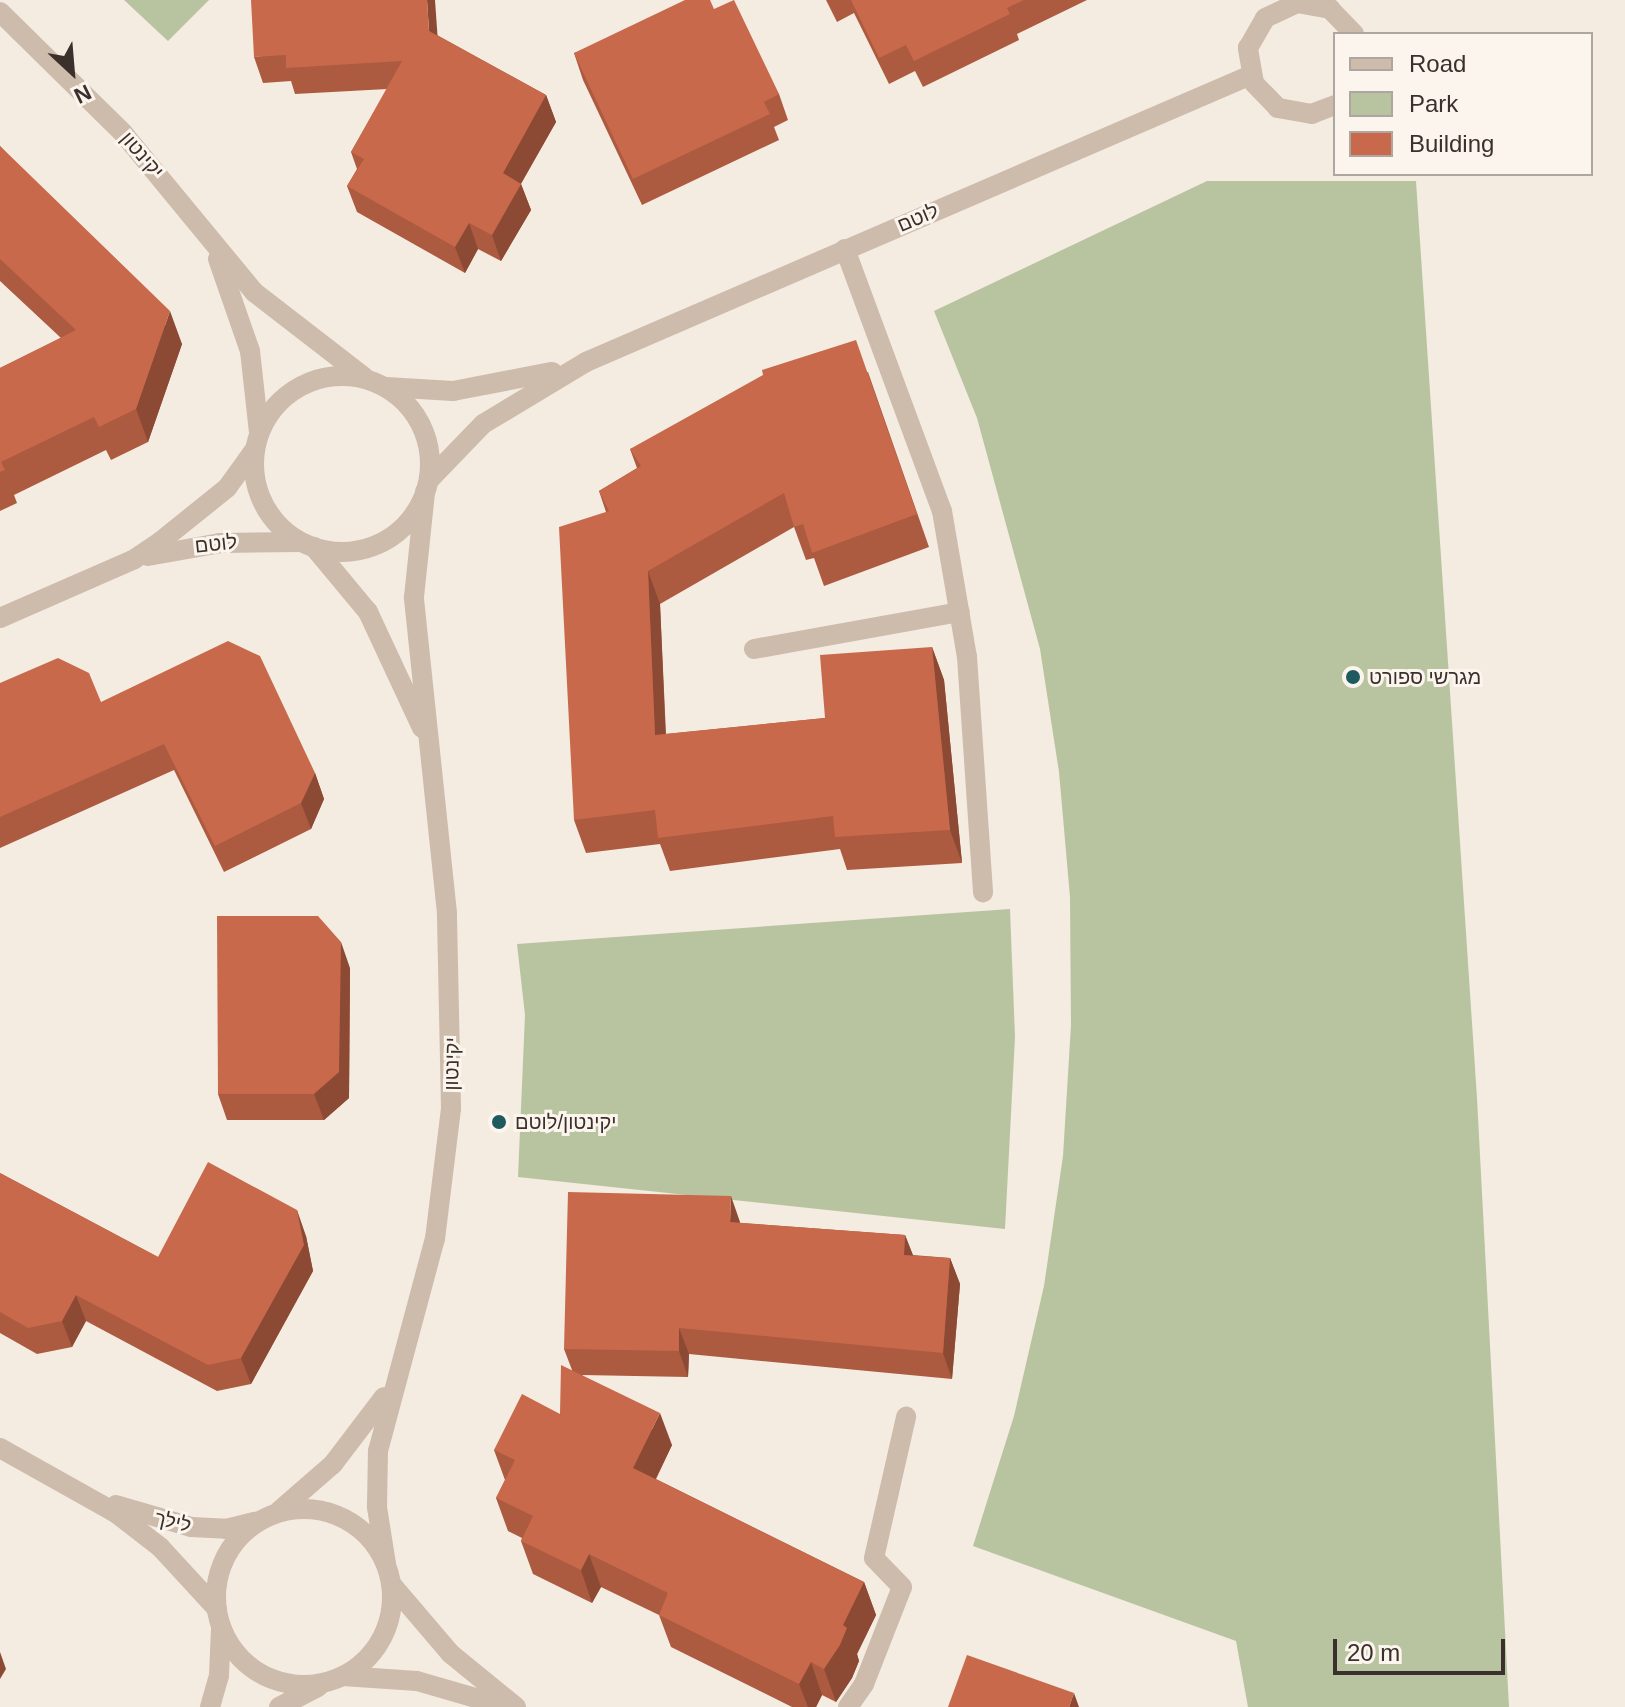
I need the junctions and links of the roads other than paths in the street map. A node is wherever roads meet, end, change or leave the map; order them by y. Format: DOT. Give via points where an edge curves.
graph roads {
  1 [pos="1271,6"];
  2 [pos="0,12"];
  3 [pos="1352,32"];
  4 [pos="1251,75"];
  5 [pos="1333,106"];
  6 [pos="208,237"];
  7 [pos="845,249"];
  8 [pos="586,362"];
  9 [pos="377,384"];
  10 [pos="258,442"];
  11 [pos="427,486"];
  12 [pos="307,544"];
  13 [pos="133,560"];
  14 [pos="960,612"];
  15 [pos="0,618"];
  16 [pos="754,649"];
  17 [pos="431,750"];
  18 [pos="983,892"];
  19 [pos="398,1373"];
  20 [pos="906,1417"];
  21 [pos="0,1448"];
  22 [pos="86,1493"];
  23 [pos="268,1517"];
  24 [pos="386,1564"];
  25 [pos="392,1585"];
  26 [pos="219,1616"];
  27 [pos="336,1679"];
  28 [pos="210,1707"];
  29 [pos="279,1707"];
  30 [pos="507,1707"];
  31 [pos="516,1707"];
  32 [pos="848,1707"];
  1 -- 3 [label="street" via="1314,4 1338,13"];
  1 -- 4 [label="street" via="1248,48"];
  2 -- 6 [label="street, יקינטון" via="123,133"];
  4 -- 5 [label="street" via="1264,98 1278,108 1312,114"];
  4 -- 7 [label="street, לוטם"];
  6 -- 9 [label="street, יקינטון" via="285,319"];
  6 -- 10 [label="street, יקינטון" via="250,351"];
  7 -- 8 [label="street, לוטם"];
  7 -- 14 [label="street" via="942,511"];
  8 -- 9 [label="street, לוטם" via="493,386 432,392"];
  8 -- 11 [label="street, לוטם" via="483,424"];
  9 -- 10 [label="street" via="344,376 303,385 272,412"];
  9 -- 11 [label="street" via="405,403 421,425"];
  10 -- 12 [label="street" via="255,476 263,502 279,525"];
  10 -- 13 [label="street, לוטם" via="215,499"];
  11 -- 12 [label="street" via="404,527 380,543 354,551"];
  11 -- 17 [label="street, יקינטון" via="414,597"];
  12 -- 13 [label="street, לוטם" via="220,543"];
  12 -- 17 [label="street, יקינטון" via="368,612"];
  13 -- 15 [label="street, לוטם"];
  14 -- 16 [label="street"];
  14 -- 18 [label="street"];
  17 -- 19 [label="street, יקינטון" via="451,978 451,1108 435,1239"];
  19 -- 23 [label="street, יקינטון" via="355,1439"];
  19 -- 24 [label="street, יקינטון" via="385,1412 377,1470"];
  20 -- 32 [label="street" via="874,1558 902,1587 864,1684"];
  21 -- 22 [label="street, לילך"];
  22 -- 23 [label="street, לילך" via="191,1527 226,1529"];
  22 -- 26 [label="street, לילך" via="160,1547"];
  23 -- 24 [label="street" via="306,1509 346,1520 368,1536"];
  23 -- 26 [label="street" via="243,1534 227,1557 218,1582"];
  24 -- 25 [label="street"];
  25 -- 27 [label="street" via="382,1638"];
  25 -- 31 [label="street" via="444,1647"];
  26 -- 27 [label="street" via="233,1648 263,1675 302,1685"];
  26 -- 28 [label="street" via="220,1665"];
  27 -- 29 [label="street"];
  27 -- 30 [label="street" via="417,1681"];
}
